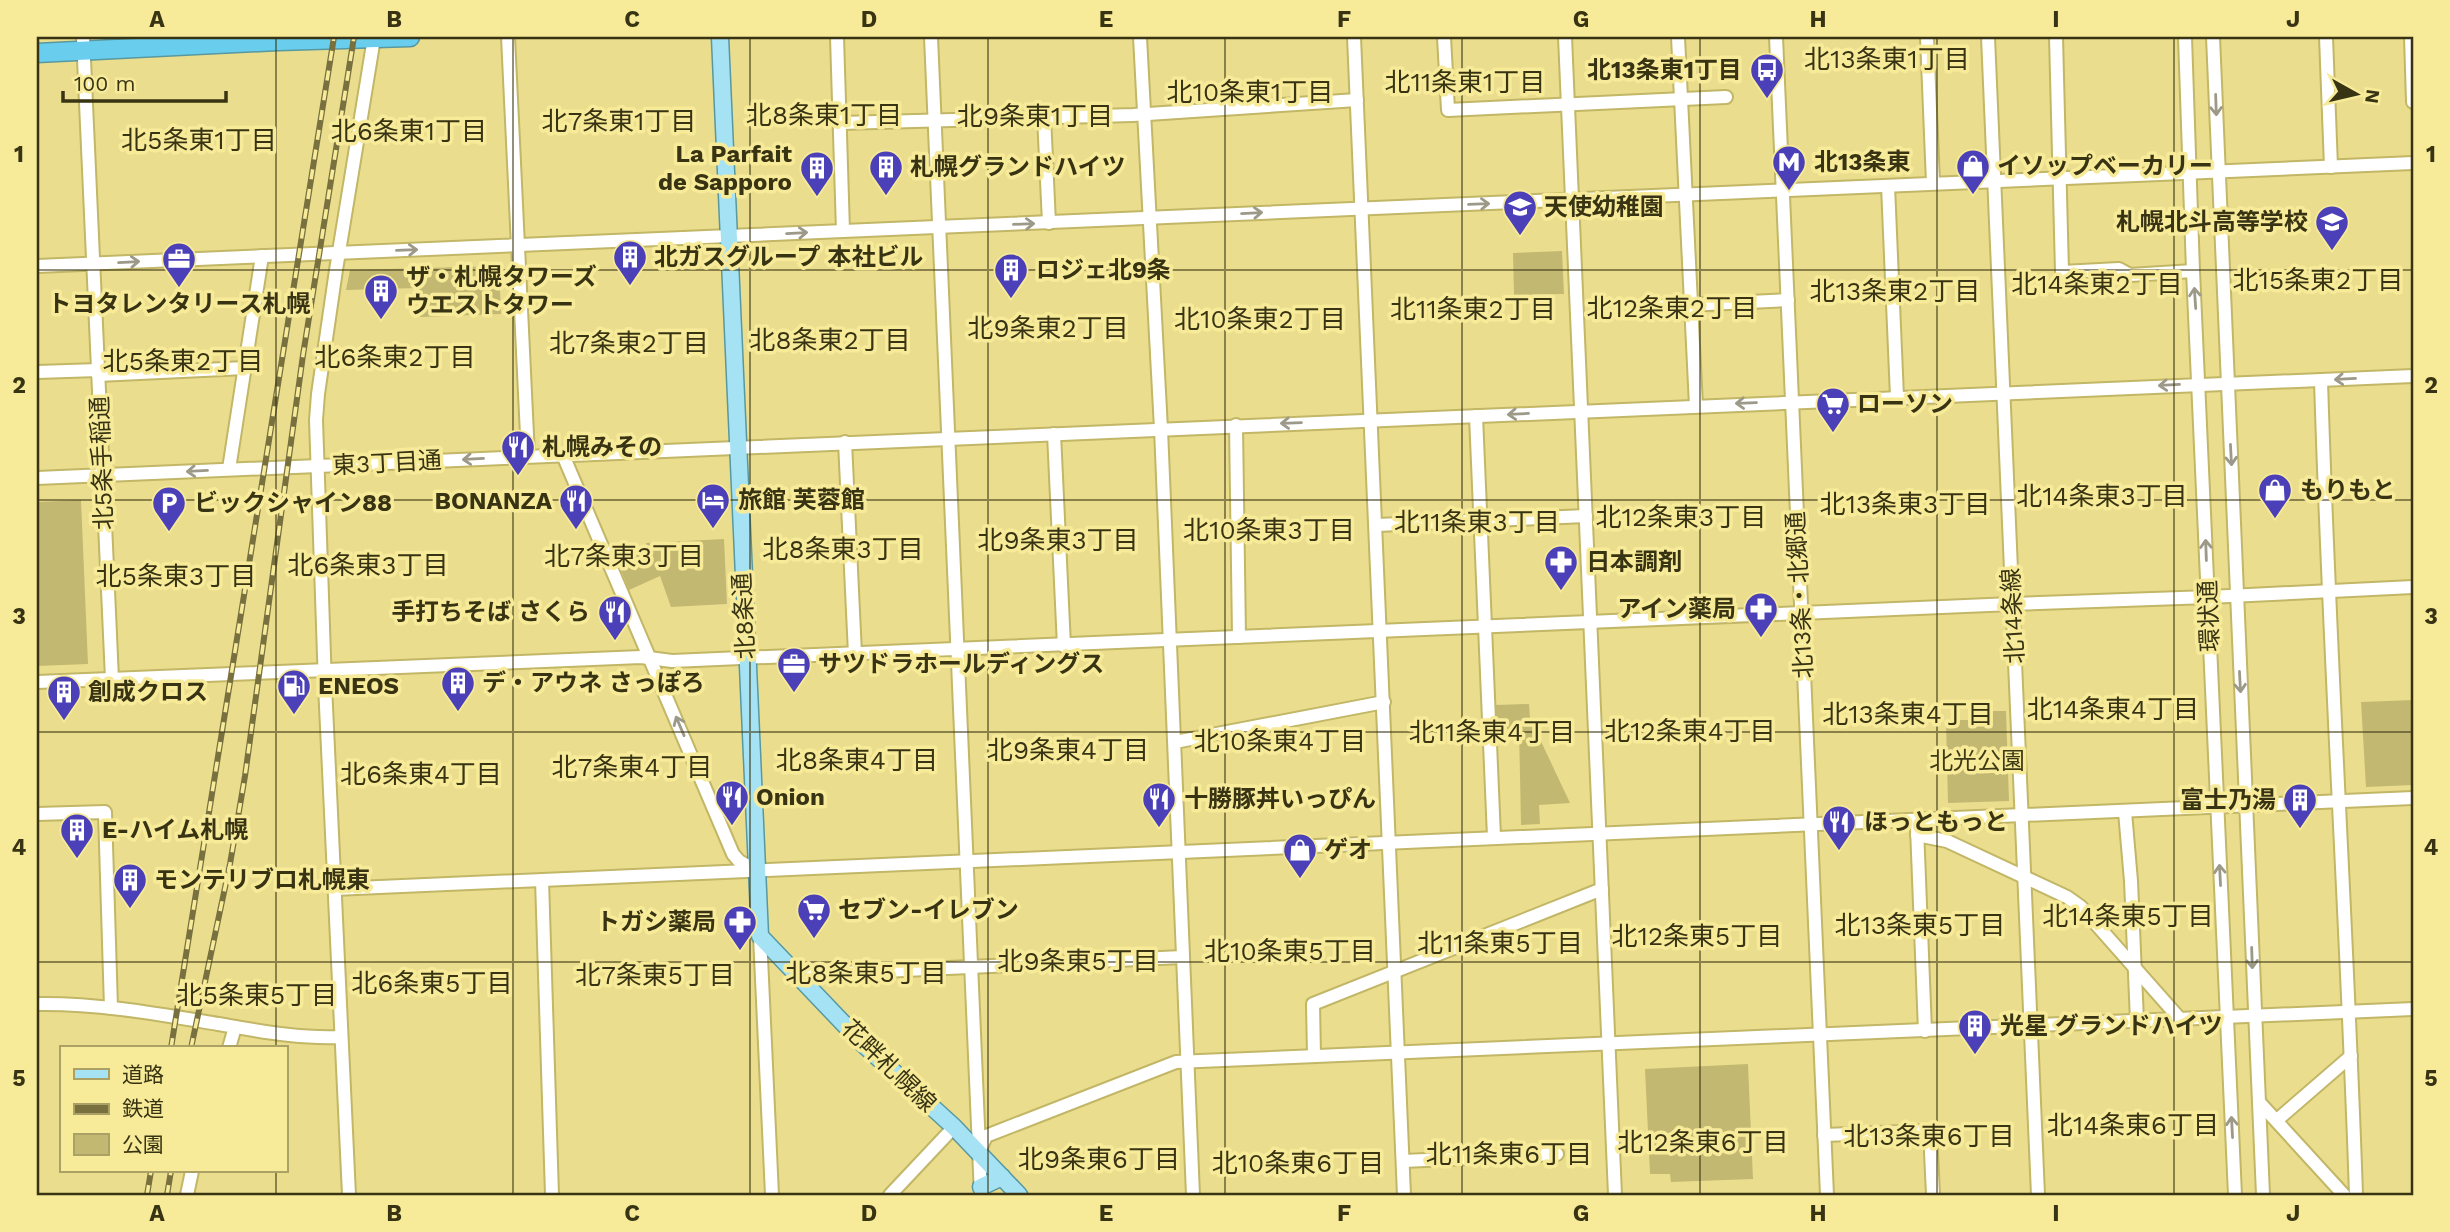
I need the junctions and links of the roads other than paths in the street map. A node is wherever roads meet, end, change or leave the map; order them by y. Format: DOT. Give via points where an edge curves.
graph roads {
  1 [pos="410,37"];
  2 [pos="509,37"];
  3 [pos="720,37"];
  4 [pos="837,37"];
  5 [pos="931,37"];
  6 [pos="1140,37"];
  7 [pos="1354,37"];
  8 [pos="1444,37"];
  9 [pos="1565,37"];
  10 [pos="1678,37"];
  11 [pos="1776,37"];
  12 [pos="1927,37"];
  13 [pos="1988,37"];
  14 [pos="2056,37"];
  15 [pos="2185,37"];
  16 [pos="2213,37"];
  17 [pos="2326,37"];
  18 [pos="2411,37"];
  19 [pos="374,38"];
  20 [pos="83,44"];
  21 [pos="37,53"];
  22 [pos="1726,97"];
  23 [pos="1357,100"];
  24 [pos="1682,100"];
  25 [pos="2413,102"];
  26 [pos="1568,105"];
  27 [pos="1144,113"];
  28 [pos="1044,116"];
  29 [pos="935,120"];
  30 [pos="840,123"];
  31 [pos="2413,163"];
  32 [pos="2331,167"];
  33 [pos="2219,171"];
  34 [pos="2190,173"];
  35 [pos="2059,178"];
  36 [pos="1994,181"];
  37 [pos="1933,183"];
  38 [pos="1888,186"];
  39 [pos="1783,190"];
  40 [pos="1686,194"];
  41 [pos="1572,200"];
  42 [pos="1361,208"];
  43 [pos="1149,218"];
  44 [pos="1049,223"];
  45 [pos="939,226"];
  46 [pos="843,231"];
  47 [pos="729,236"];
  48 [pos="518,246"];
  49 [pos="339,252"];
  50 [pos="262,256"];
  51 [pos="93,264"];
  52 [pos="37,266"];
  53 [pos="2193,271"];
  54 [pos="1788,300"];
  55 [pos="1691,305"];
  56 [pos="1646,307"];
  57 [pos="245,368"];
  58 [pos="37,372"];
  59 [pos="98,372"];
  60 [pos="2413,376"];
  61 [pos="2321,380"];
  62 [pos="2227,383"];
  63 [pos="2199,384"];
  64 [pos="2003,393"];
  65 [pos="1897,397"];
  66 [pos="1792,401"];
  67 [pos="1696,406"];
  68 [pos="1581,411"];
  69 [pos="1476,416"];
  70 [pos="1372,420"];
  71 [pos="1236,425"];
  72 [pos="1161,429"];
  73 [pos="1054,434"];
  74 [pos="948,438"];
  75 [pos="845,442"];
  76 [pos="737,446"];
  77 [pos="563,455"];
  78 [pos="528,456"];
  79 [pos="317,466"];
  80 [pos="229,469"];
  81 [pos="102,475"];
  82 [pos="37,478"];
  83 [pos="1586,516"];
  84 [pos="1481,521"];
  85 [pos="1377,525"];
  86 [pos="2413,587"];
  87 [pos="2330,591"];
  88 [pos="2237,596"];
  89 [pos="2209,597"];
  90 [pos="2012,604"];
  91 [pos="1802,613"];
  92 [pos="1590,622"];
  93 [pos="1485,626"];
  94 [pos="1379,631"];
  95 [pos="1239,637"];
  96 [pos="1170,641"];
  97 [pos="1064,646"];
  98 [pos="957,650"];
  99 [pos="855,654"];
  100 [pos="746,658"];
  101 [pos="650,659"];
  102 [pos="324,670"];
  103 [pos="111,678"];
  104 [pos="37,682"];
  105 [pos="1384,702"];
  106 [pos="1175,743"];
  107 [pos="2413,798"];
  108 [pos="2338,802"];
  109 [pos="2246,806"];
  110 [pos="2217,807"];
  111 [pos="2125,812"];
  112 [pos="37,814"];
  113 [pos="2022,816"];
  114 [pos="1916,820"];
  115 [pos="1810,824"];
  116 [pos="1600,833"];
  117 [pos="1917,835"];
  118 [pos="1494,837"];
  119 [pos="1390,842"];
  120 [pos="1179,853"];
  121 [pos="967,861"];
  122 [pos="756,870"];
  123 [pos="2025,876"];
  124 [pos="542,880"];
  125 [pos="334,889"];
  126 [pos="1602,889"];
  127 [pos="760,936"];
  128 [pos="1182,957"];
  129 [pos="971,967"];
  130 [pos="2135,967"];
  131 [pos="1394,972"];
  132 [pos="799,975"];
  133 [pos="37,1003"];
  134 [pos="111,1008"];
  135 [pos="2413,1009"];
  136 [pos="2347,1012"];
  137 [pos="2254,1017"];
  138 [pos="2226,1018"];
  139 [pos="2180,1019"];
  140 [pos="2137,1021"];
  141 [pos="2031,1026"];
  142 [pos="235,1027"];
  143 [pos="1925,1031"];
  144 [pos="1820,1036"];
  145 [pos="341,1037"];
  146 [pos="1608,1044"];
  147 [pos="230,1046"];
  148 [pos="1398,1054"];
  149 [pos="1314,1056"];
  150 [pos="2351,1056"];
  151 [pos="1187,1062"];
  152 [pos="2259,1102"];
  153 [pos="2277,1120"];
  154 [pos="954,1127"];
  155 [pos="1824,1135"];
  156 [pos="979,1152"];
  157 [pos="1557,1154"];
  158 [pos="1403,1161"];
  159 [pos="192,1172"];
  160 [pos="1002,1177"];
  161 [pos="981,1191"];
  162 [pos="187,1195"];
  163 [pos="349,1195"];
  164 [pos="552,1195"];
  165 [pos="772,1195"];
  166 [pos="890,1195"];
  167 [pos="1019,1195"];
  168 [pos="1193,1195"];
  169 [pos="1404,1195"];
  170 [pos="1615,1195"];
  171 [pos="1827,1195"];
  172 [pos="1933,1195"];
  173 [pos="2038,1195"];
  174 [pos="2235,1195"];
  175 [pos="2263,1195"];
  176 [pos="2344,1195"];
  177 [pos="2356,1195"];
  1 -- 19 [label="highway"];
  2 -- 48 [label="street"];
  3 -- 47 [label="main road, 北8条通"];
  4 -- 30 [label="street"];
  5 -- 29 [label="street"];
  6 -- 27 [label="street"];
  7 -- 23 [label="street"];
  8 -- 26 [label="street" via="1448,110"];
  9 -- 26 [label="street"];
  10 -- 24 [label="street"];
  11 -- 39 [label="street, 北13条・北郷通"];
  12 -- 37 [label="street"];
  13 -- 36 [label="street, 北14条線"];
  14 -- 35 [label="street"];
  15 -- 34 [label="street, 環状通"];
  16 -- 33 [label="street, 環状通, one-way"];
  17 -- 32 [label="street"];
  18 -- 25 [label="street"];
  19 -- 20 [label="highway"];
  19 -- 49 [label="street"];
  20 -- 21 [label="highway"];
  20 -- 51 [label="street, 北5条手稲通"];
  22 -- 24 [label="street"];
  23 -- 27 [label="street"];
  23 -- 42 [label="street"];
  24 -- 26 [label="street"];
  24 -- 40 [label="street"];
  26 -- 41 [label="street"];
  27 -- 28 [label="street"];
  27 -- 43 [label="street"];
  28 -- 29 [label="street"];
  28 -- 44 [label="street"];
  29 -- 30 [label="street"];
  29 -- 45 [label="street"];
  30 -- 46 [label="street"];
  31 -- 32 [label="street"];
  32 -- 33 [label="street"];
  33 -- 34 [label="street"];
  33 -- 62 [label="street, 環状通"];
  34 -- 35 [label="street"];
  34 -- 53 [label="street, 環状通"];
  35 -- 36 [label="street"];
  35 -- 53 [label="street" via="2062,272 2119,269 2130,275"];
  36 -- 37 [label="street"];
  36 -- 64 [label="street, 北14条線"];
  37 -- 38 [label="street"];
  38 -- 39 [label="street"];
  38 -- 65 [label="street"];
  39 -- 40 [label="street"];
  39 -- 54 [label="street, 北13条・北郷通"];
  40 -- 41 [label="street"];
  40 -- 55 [label="street"];
  42 -- 41 [label="street, one-way"];
  41 -- 68 [label="street"];
  43 -- 42 [label="street, one-way"];
  42 -- 70 [label="street"];
  43 -- 44 [label="street"];
  43 -- 72 [label="street"];
  45 -- 44 [label="street, one-way"];
  45 -- 46 [label="street"];
  45 -- 74 [label="street"];
  47 -- 46 [label="street, one-way"];
  47 -- 48 [label="street"];
  47 -- 76 [label="main road, 北8条通"];
  49 -- 48 [label="street, one-way"];
  48 -- 78 [label="street"];
  49 -- 50 [label="street"];
  49 -- 79 [label="street" via="318,394"];
  51 -- 50 [label="street, one-way"];
  50 -- 57 [label="street"];
  51 -- 52 [label="street"];
  51 -- 59 [label="street, 北5条手稲通"];
  63 -- 53 [label="street, 環状通, one-way"];
  54 -- 55 [label="street"];
  54 -- 66 [label="street, 北13条・北郷通"];
  55 -- 56 [label="street"];
  55 -- 67 [label="street"];
  57 -- 59 [label="street"];
  57 -- 80 [label="street"];
  58 -- 59 [label="street"];
  59 -- 81 [label="street, 北5条手稲通"];
  60 -- 61 [label="street, 東3丁目通, one-way"];
  61 -- 62 [label="street, 東3丁目通"];
  61 -- 87 [label="street"];
  62 -- 63 [label="street, 東3丁目通"];
  62 -- 88 [label="street, 環状通, one-way"];
  63 -- 64 [label="street, 東3丁目通, one-way"];
  89 -- 63 [label="street, 環状通, one-way"];
  64 -- 65 [label="street, 東3丁目通"];
  64 -- 90 [label="street, 北14条線"];
  65 -- 66 [label="street, 東3丁目通"];
  66 -- 67 [label="street, 東3丁目通, one-way"];
  66 -- 91 [label="street, 北13条・北郷通"];
  67 -- 68 [label="street, 東3丁目通"];
  68 -- 69 [label="street, 東3丁目通, one-way"];
  68 -- 83 [label="street"];
  69 -- 70 [label="street, 東3丁目通"];
  69 -- 84 [label="street"];
  70 -- 71 [label="street, 東3丁目通, one-way"];
  70 -- 85 [label="street"];
  71 -- 72 [label="street, 東3丁目通"];
  71 -- 95 [label="street"];
  72 -- 73 [label="street, 東3丁目通"];
  72 -- 96 [label="street"];
  73 -- 74 [label="street, 東3丁目通"];
  73 -- 97 [label="street"];
  74 -- 75 [label="street, 東3丁目通"];
  74 -- 98 [label="street"];
  75 -- 76 [label="street, 東3丁目通"];
  75 -- 99 [label="street"];
  76 -- 77 [label="street, 東3丁目通"];
  76 -- 100 [label="main road, 北8条通"];
  77 -- 78 [label="street, 東3丁目通"];
  77 -- 101 [label="street"];
  78 -- 79 [label="street, 東3丁目通, one-way"];
  79 -- 80 [label="street, 東3丁目通"];
  79 -- 102 [label="street"];
  80 -- 81 [label="street, 東3丁目通, one-way"];
  81 -- 82 [label="street, 東3丁目通"];
  81 -- 103 [label="street, 北5条手稲通"];
  83 -- 84 [label="street"];
  83 -- 92 [label="street"];
  84 -- 85 [label="street"];
  84 -- 93 [label="street"];
  85 -- 94 [label="street"];
  86 -- 87 [label="street"];
  87 -- 88 [label="street"];
  87 -- 108 [label="street"];
  88 -- 89 [label="street"];
  88 -- 109 [label="street, 環状通, one-way"];
  89 -- 90 [label="street"];
  89 -- 110 [label="street, 環状通"];
  90 -- 91 [label="street"];
  90 -- 113 [label="street, 北14条線"];
  91 -- 92 [label="street"];
  91 -- 115 [label="street, 北13条・北郷通"];
  92 -- 93 [label="street"];
  92 -- 116 [label="street"];
  93 -- 94 [label="street"];
  93 -- 118 [label="street"];
  94 -- 95 [label="street"];
  94 -- 105 [label="street"];
  95 -- 96 [label="street"];
  96 -- 97 [label="street"];
  96 -- 106 [label="street"];
  97 -- 98 [label="street"];
  98 -- 99 [label="street"];
  98 -- 121 [label="street"];
  99 -- 100 [label="street"];
  100 -- 101 [label="street"];
  100 -- 122 [label="main road, 北8条通"];
  101 -- 102 [label="street"];
  122 -- 101 [label="street, one-way" via="733,853"];
  102 -- 103 [label="street"];
  102 -- 125 [label="street"];
  103 -- 104 [label="street"];
  105 -- 106 [label="street"];
  105 -- 119 [label="street"];
  106 -- 120 [label="street"];
  107 -- 108 [label="street"];
  108 -- 109 [label="street"];
  108 -- 136 [label="street"];
  109 -- 110 [label="street"];
  109 -- 137 [label="street, 環状通, one-way"];
  110 -- 111 [label="street"];
  138 -- 110 [label="street, 環状通, one-way"];
  111 -- 113 [label="street"];
  111 -- 130 [label="street"];
  112 -- 134 [label="street" via="105,812"];
  113 -- 114 [label="street"];
  113 -- 123 [label="street, 北14条線"];
  114 -- 115 [label="street"];
  114 -- 117 [label="street"];
  115 -- 116 [label="street"];
  115 -- 144 [label="street, 北13条・北郷通"];
  116 -- 118 [label="street"];
  116 -- 126 [label="street"];
  117 -- 123 [label="street" via="1947,841"];
  117 -- 143 [label="street"];
  118 -- 119 [label="street"];
  119 -- 120 [label="street"];
  119 -- 131 [label="street"];
  120 -- 121 [label="street"];
  120 -- 128 [label="street"];
  121 -- 122 [label="street"];
  121 -- 129 [label="street"];
  122 -- 124 [label="street"];
  122 -- 127 [label="main road, 北8条通"];
  123 -- 130 [label="street" via="2081,907"];
  123 -- 141 [label="street, 北14条線"];
  124 -- 125 [label="street"];
  124 -- 164 [label="street"];
  125 -- 145 [label="street"];
  126 -- 131 [label="street"];
  126 -- 146 [label="street"];
  127 -- 132 [label="main road, 花畔札幌線"];
  127 -- 165 [label="street, 北8条通"];
  128 -- 129 [label="street"];
  128 -- 151 [label="street"];
  129 -- 132 [label="street"];
  129 -- 156 [label="street"];
  130 -- 139 [label="street"];
  130 -- 140 [label="street"];
  131 -- 148 [label="street"];
  131 -- 149 [label="street" via="1313,1004"];
  132 -- 154 [label="main road, 花畔札幌線" via="863,1044"];
  133 -- 134 [label="street"];
  134 -- 142 [label="street"];
  135 -- 136 [label="street"];
  136 -- 137 [label="street"];
  136 -- 150 [label="street"];
  137 -- 138 [label="street"];
  137 -- 152 [label="street, 環状通"];
  138 -- 139 [label="street"];
  174 -- 138 [label="street, 環状通, one-way"];
  139 -- 140 [label="street"];
  140 -- 141 [label="street"];
  141 -- 143 [label="street"];
  141 -- 173 [label="street, 北14条線"];
  142 -- 145 [label="street" via="270,1034"];
  142 -- 147 [label="street"];
  143 -- 144 [label="street"];
  144 -- 146 [label="street"];
  144 -- 155 [label="street, 北13条・北郷通"];
  145 -- 163 [label="street"];
  146 -- 148 [label="street"];
  146 -- 170 [label="street"];
  148 -- 149 [label="street"];
  148 -- 158 [label="street"];
  149 -- 151 [label="street"];
  150 -- 153 [label="street"];
  150 -- 177 [label="street"];
  151 -- 156 [label="street" via="1176,1062 986,1136"];
  151 -- 168 [label="street"];
  152 -- 153 [label="street"];
  152 -- 175 [label="street, 環状通"];
  153 -- 176 [label="street"];
  154 -- 156 [label="main road, 花畔札幌線"];
  154 -- 166 [label="street"];
  155 -- 171 [label="street, 北13条・北郷通"];
  155 -- 172 [label="street" via="1930,1131"];
  156 -- 160 [label="main road, 花畔札幌線"];
  156 -- 161 [label="street"];
  157 -- 158 [label="street"];
  158 -- 169 [label="street"];
  159 -- 162 [label="street"];
  160 -- 161 [label="main road"];
  160 -- 167 [label="main road, 花畔札幌線"];
}
